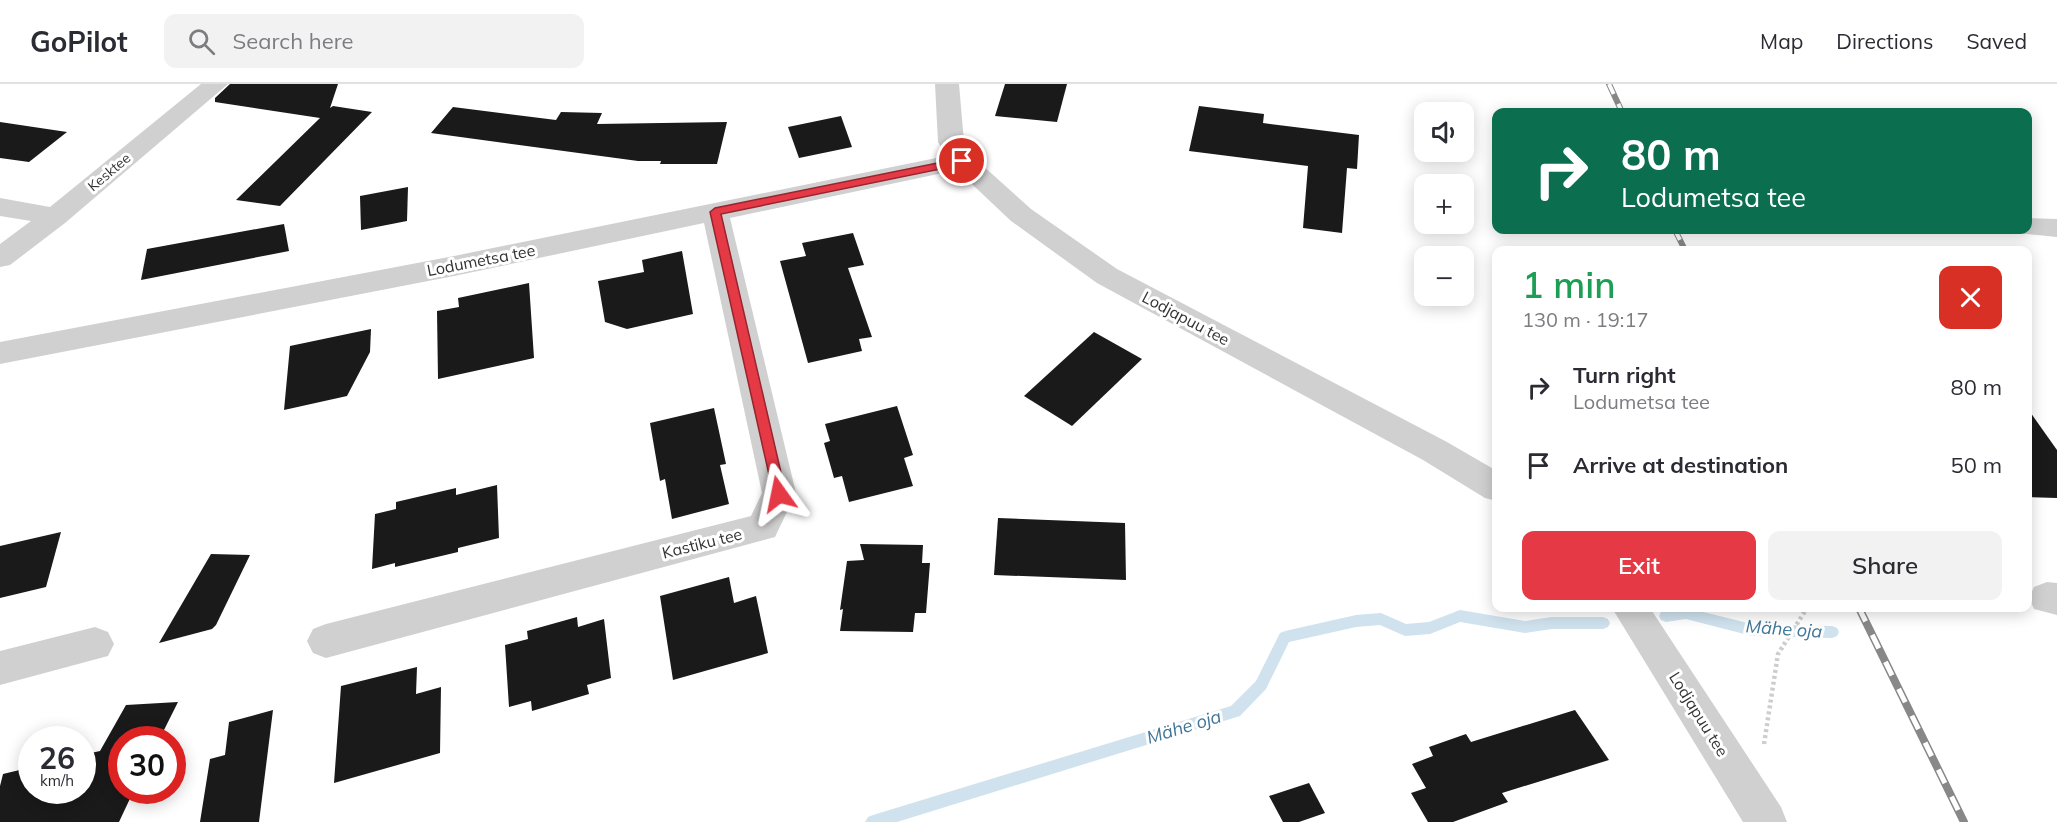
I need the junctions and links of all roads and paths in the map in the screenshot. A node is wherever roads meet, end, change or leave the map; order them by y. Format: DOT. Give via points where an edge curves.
graph roads {
  1 [pos="216,84"];
  2 [pos="946,84"];
  3 [pos="962,161"];
  4 [pos="0,207"];
  5 [pos="715,212"];
  6 [pos="56,217"];
  7 [pos="2032,227"];
  8 [pos="2057,228"];
  9 [pos="0,258"];
  10 [pos="0,353"];
  11 [pos="1492,485"];
  12 [pos="1633,612"];
  13 [pos="1804,612"];
  14 [pos="326,641"];
  15 [pos="95,644"];
  16 [pos="0,668"];
  17 [pos="1764,747"];
  18 [pos="1766,822"];
  1 -- 6 [label="street, Kesktee"];
  2 -- 3 [label="street, Lodjapuu tee" via="951,142"];
  3 -- 5 [label="street, Lodumetsa tee"];
  3 -- 11 [label="street, Lodjapuu tee" via="1021,215 1107,276"];
  4 -- 6 [label="street"];
  5 -- 10 [label="street, Lodumetsa tee"];
  5 -- 14 [label="street, Kastiku tee" via="779,494 763,527"];
  6 -- 9 [label="street, Kesktee"];
  7 -- 8 [label="street"];
  12 -- 18 [label="street, Lodjapuu tee"];
  13 -- 17 [label="path" via="1778,654"];
  15 -- 16 [label="street"];
}
